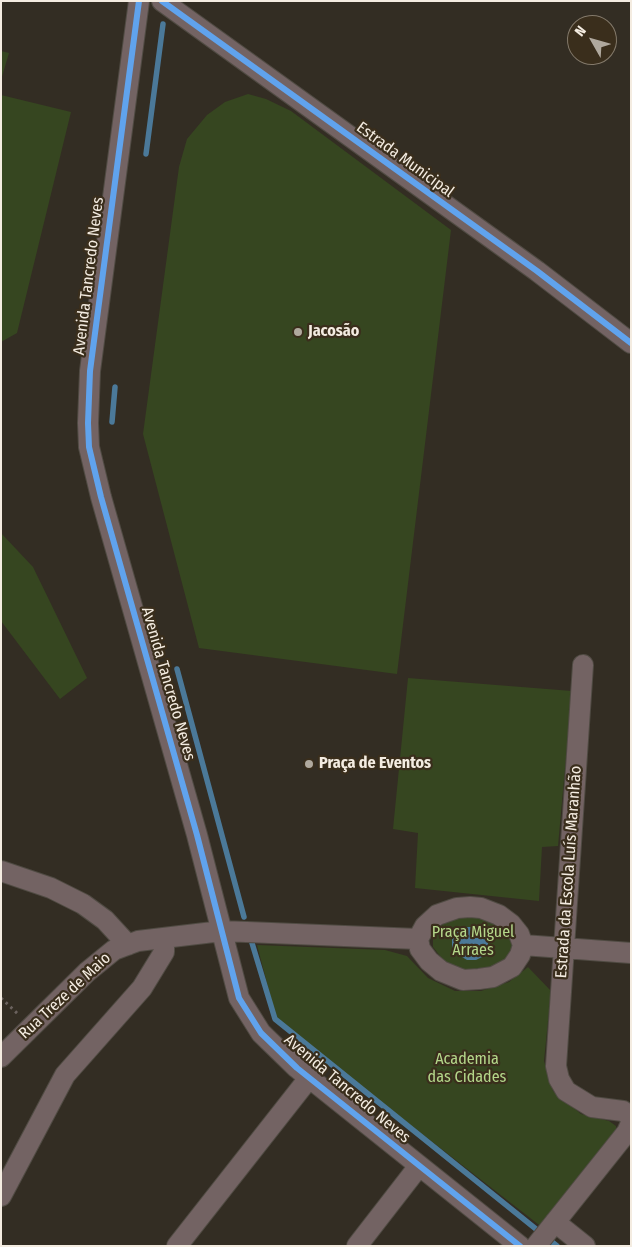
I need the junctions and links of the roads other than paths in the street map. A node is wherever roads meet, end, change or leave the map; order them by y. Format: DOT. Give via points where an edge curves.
graph roads {
  1 [pos="139,1"];
  2 [pos="162,1"];
  3 [pos="631,343"];
  4 [pos="583,665"];
  5 [pos="1,871"];
  6 [pos="222,931"];
  7 [pos="164,938"];
  8 [pos="418,939"];
  9 [pos="128,945"];
  10 [pos="524,945"];
  11 [pos="564,947"];
  12 [pos="631,953"];
  13 [pos="1,1057"];
  14 [pos="309,1078"];
  15 [pos="631,1122"];
  16 [pos="419,1166"];
  17 [pos="1,1196"];
  18 [pos="553,1225"];
  19 [pos="177,1246"];
  20 [pos="356,1246"];
  21 [pos="520,1246"];
  22 [pos="536,1246"];
  23 [pos="586,1246"];
  1 -- 6 [label="street, Avenida Tancredo Neves" via="90,371 89,447"];
  2 -- 3 [label="street, Estrada Municipal" via="537,271"];
  4 -- 11 [label="street, Estrada da Escola Luís Maranhão"];
  5 -- 9 [label="street" via="51,888 83,904 105,920"];
  6 -- 7 [label="street, Rua Treze de Maio"];
  6 -- 8 [label="street, Rua Treze de Maio"];
  6 -- 14 [label="street, Avenida Tancredo Neves" via="239,998 248,1015 261,1033"];
  7 -- 9 [label="street, Rua Treze de Maio"];
  7 -- 17 [label="street" via="164,952 142,988 65,1075"];
  8 -- 10 [label="street" via="425,926 437,915 470,907 481,908 511,924"];
  8 -- 10 [label="street" via="420,949 429,961 463,980 493,977 512,967"];
  9 -- 13 [label="street, Rua Treze de Maio" via="114,950 87,972"];
  10 -- 11 [label="street"];
  11 -- 12 [label="street"];
  11 -- 15 [label="street, Estrada da Escola Luís Maranhão" via="556,1066 559,1079 566,1091 580,1101 592,1107 623,1110"];
  14 -- 16 [label="street, Avenida Tancredo Neves"];
  14 -- 19 [label="street"];
  15 -- 18 [label="street" via="627,1132"];
  16 -- 20 [label="street"];
  16 -- 21 [label="street, Avenida Tancredo Neves"];
  18 -- 22 [label="street"];
  18 -- 23 [label="street"];
}
